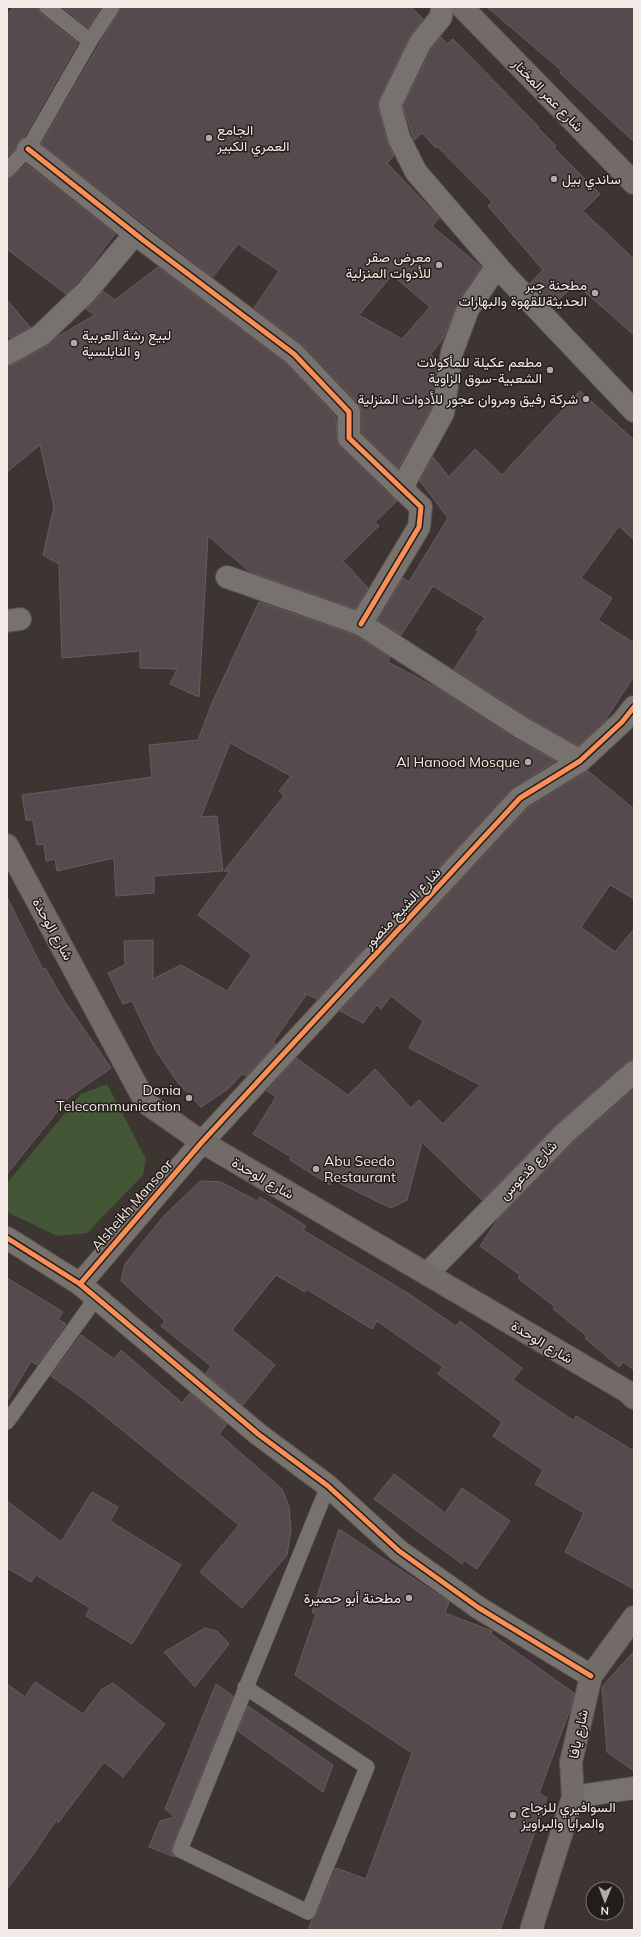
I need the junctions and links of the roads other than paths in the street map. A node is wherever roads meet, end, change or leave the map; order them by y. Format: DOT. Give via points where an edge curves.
graph roads {
  1 [pos="47,7"];
  2 [pos="112,7"];
  3 [pos="442,7"];
  4 [pos="462,7"];
  5 [pos="90,42"];
  6 [pos="28,149"];
  7 [pos="7,170"];
  8 [pos="634,183"];
  9 [pos="135,234"];
  10 [pos="497,266"];
  11 [pos="7,354"];
  12 [pos="634,411"];
  13 [pos="401,489"];
  14 [pos="227,577"];
  15 [pos="361,624"];
  16 [pos="630,718"];
  17 [pos="580,761"];
  18 [pos="7,846"];
  19 [pos="634,1072"];
  20 [pos="202,1142"];
  21 [pos="7,1238"];
  22 [pos="427,1274"];
  23 [pos="80,1284"];
  24 [pos="96,1298"];
  25 [pos="634,1398"];
  26 [pos="7,1422"];
  27 [pos="328,1486"];
  28 [pos="634,1617"];
  29 [pos="591,1676"];
  30 [pos="245,1686"];
  31 [pos="634,1788"];
  32 [pos="573,1797"];
  33 [pos="530,1930"];
  1 -- 5 [label="lane"];
  2 -- 5 [label="lane"];
  3 -- 10 [label="street" via="441,17 420,43 390,105 399,138 416,172"];
  4 -- 8 [label="main road, شارع عمر المختار"];
  5 -- 6 [label="lane"];
  6 -- 7 [label="lane"];
  6 -- 9 [label="street"];
  9 -- 11 [label="street" via="86,292 41,334"];
  9 -- 13 [label="street" via="294,354 349,412 350,438"];
  10 -- 12 [label="street"];
  10 -- 13 [label="street" via="468,309 452,352 443,412"];
  13 -- 15 [label="street" via="421,507 419,527"];
  14 -- 15 [label="street"];
  15 -- 17 [label="street" via="522,728"];
  16 -- 17 [label="street, شارع الشيخ منصور"];
  17 -- 20 [label="street, شارع الشيخ منصور" via="520,798"];
  18 -- 20 [label="main road, شارع الوحدة" via="146,1102"];
  19 -- 22 [label="street, شارع فدعوس" via="565,1132"];
  20 -- 22 [label="main road, شارع الوحدة"];
  20 -- 23 [label="street, Alsheikh Mansoor"];
  21 -- 23 [label="street"];
  22 -- 25 [label="main road, شارع الوحدة"];
  23 -- 24 [label="street"];
  24 -- 26 [label="lane"];
  24 -- 27 [label="street" via="258,1434"];
  27 -- 29 [label="street" via="399,1551 479,1608"];
  27 -- 30 [label="lane"];
  28 -- 29 [label="main road, شارع يافا"];
  29 -- 32 [label="main road, شارع يافا" via="571,1762"];
  30 -- 30 [label="lane" via="180,1850 308,1912 367,1767"];
  31 -- 32 [label="street"];
  32 -- 33 [label="main road, شارع يافا"];
}
